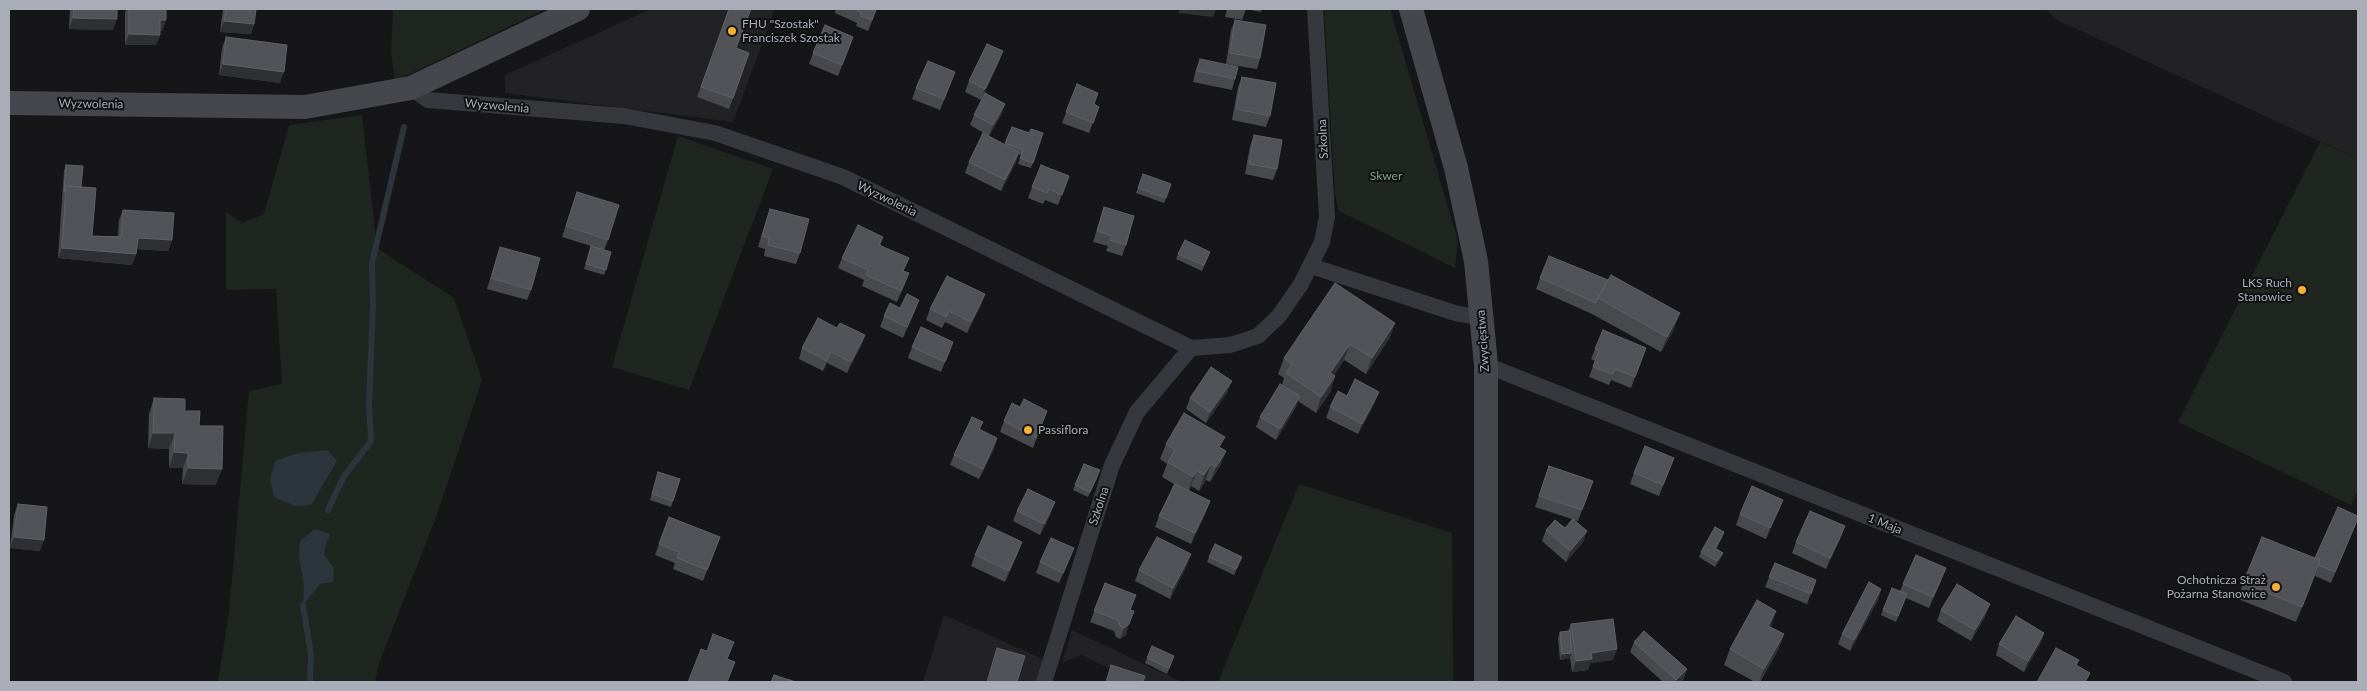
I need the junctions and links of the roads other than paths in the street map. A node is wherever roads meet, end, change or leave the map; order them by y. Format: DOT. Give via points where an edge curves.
graph roads {
  1 [pos="578,9"];
  2 [pos="1315,9"];
  3 [pos="1411,9"];
  4 [pos="411,88"];
  5 [pos="9,103"];
  6 [pos="1311,266"];
  7 [pos="1482,318"];
  8 [pos="1192,348"];
  9 [pos="1486,365"];
  10 [pos="1044,682"];
  11 [pos="1486,682"];
  12 [pos="2284,682"];
  1 -- 4 [label="main road, Wyzwolenia"];
  2 -- 6 [label="street, Szkolna" via="1327,217 1322,242"];
  3 -- 7 [label="main road, Zwycięstwa" via="1464,201 1476,260"];
  4 -- 5 [label="main road, Wyzwolenia" via="305,108"];
  4 -- 8 [label="street, Wyzwolenia" via="428,100 624,116 715,132 843,177"];
  6 -- 7 [label="street" via="1455,313"];
  6 -- 8 [label="street" via="1279,316 1258,336 1230,345"];
  7 -- 9 [label="main road, Zwycięstwa"];
  8 -- 10 [label="street, Szkolna" via="1137,412 1112,465"];
  9 -- 11 [label="main road, Zwycięstwa"];
  9 -- 12 [label="street, 1 Maja"];
}
